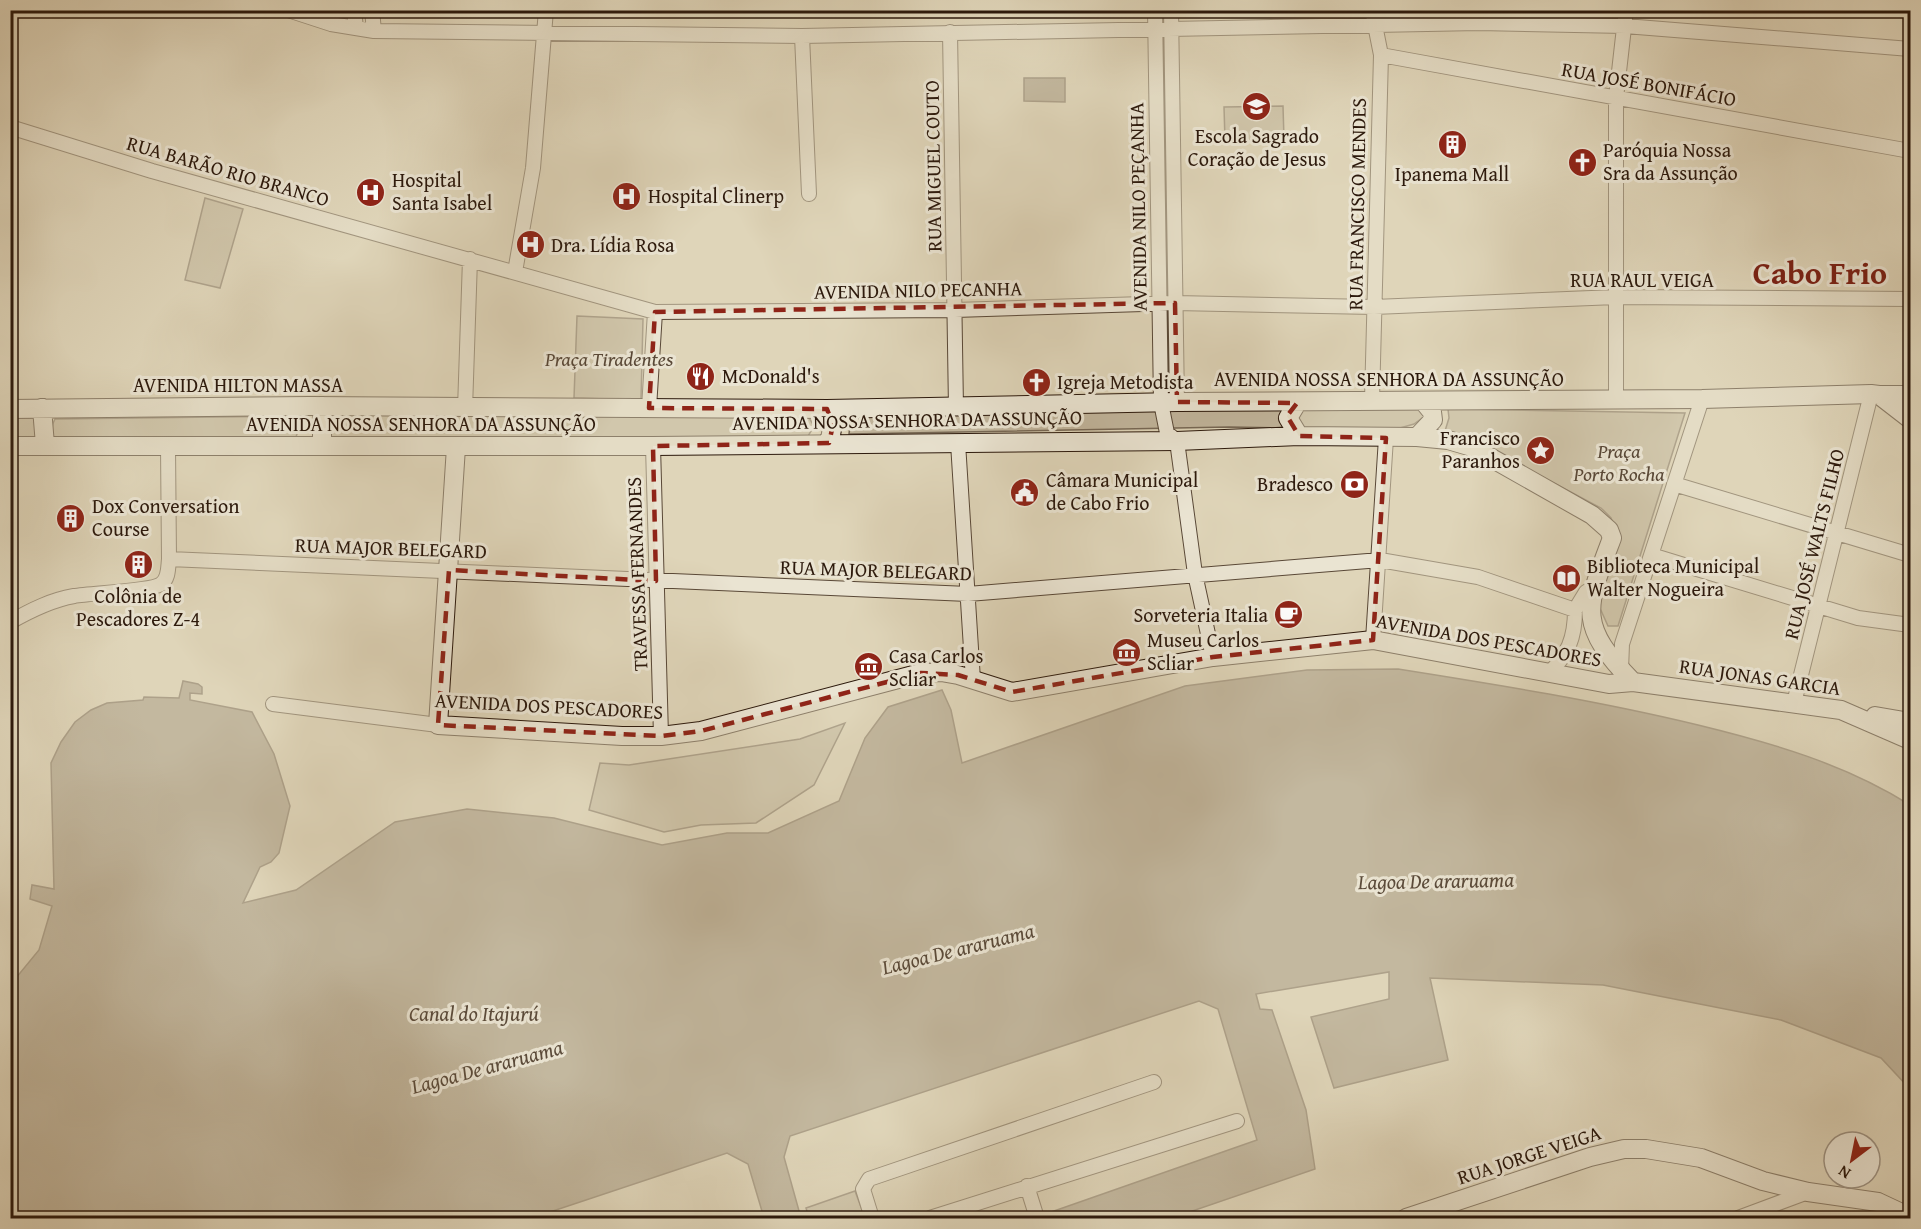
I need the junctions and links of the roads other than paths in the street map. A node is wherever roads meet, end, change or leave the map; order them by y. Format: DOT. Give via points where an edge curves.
graph roads {
  1 [pos="288,10"];
  2 [pos="354,10"];
  3 [pos="372,10"];
  4 [pos="546,10"];
  5 [pos="1155,10"];
  6 [pos="1171,10"];
  7 [pos="1626,10"];
  8 [pos="1372,18"];
  9 [pos="1626,26"];
  10 [pos="356,28"];
  11 [pos="1156,29"];
  12 [pos="1172,30"];
  13 [pos="374,31"];
  14 [pos="544,32"];
  15 [pos="950,32"];
  16 [pos="802,36"];
  17 [pos="1911,49"];
  18 [pos="1381,55"];
  19 [pos="1616,98"];
  20 [pos="10,127"];
  21 [pos="1911,151"];
  22 [pos="809,194"];
  23 [pos="470,259"];
  24 [pos="515,272"];
  25 [pos="1616,297"];
  26 [pos="1911,300"];
  27 [pos="1175,303"];
  28 [pos="1158,305"];
  29 [pos="1374,307"];
  30 [pos="955,310"];
  31 [pos="655,312"];
  32 [pos="1875,395"];
  33 [pos="1911,395"];
  34 [pos="1702,399"];
  35 [pos="1372,400"];
  36 [pos="1616,400"];
  37 [pos="1424,401"];
  38 [pos="1169,403"];
  39 [pos="1297,403"];
  40 [pos="322,406"];
  41 [pos="42,408"];
  42 [pos="649,408"];
  43 [pos="956,408"];
  44 [pos="10,409"];
  45 [pos="465,409"];
  46 [pos="827,409"];
  47 [pos="1911,419"];
  48 [pos="1299,436"];
  49 [pos="1417,437"];
  50 [pos="1386,438"];
  51 [pos="1177,441"];
  52 [pos="958,442"];
  53 [pos="829,443"];
  54 [pos="45,445"];
  55 [pos="322,445"];
  56 [pos="10,446"];
  57 [pos="653,446"];
  58 [pos="168,447"];
  59 [pos="456,447"];
  60 [pos="1674,484"];
  61 [pos="1838,534"];
  62 [pos="1651,555"];
  63 [pos="1911,555"];
  64 [pos="169,559"];
  65 [pos="1380,561"];
  66 [pos="449,570"];
  67 [pos="1195,574"];
  68 [pos="656,580"];
  69 [pos="1594,587"];
  70 [pos="968,594"];
  71 [pos="1818,606"];
  72 [pos="1575,610"];
  73 [pos="10,622"];
  74 [pos="1911,625"];
  75 [pos="1373,640"];
  76 [pos="1213,657"];
  77 [pos="1548,674"];
  78 [pos="1627,676"];
  79 [pos="972,680"];
  80 [pos="1794,703"];
  81 [pos="273,704"];
  82 [pos="1841,710"];
  83 [pos="1911,722"];
  84 [pos="438,725"];
  85 [pos="661,736"];
  86 [pos="1911,740"];
  87 [pos="1154,1082"];
  88 [pos="1237,1121"];
  89 [pos="1027,1186"];
  90 [pos="1809,1192"];
  91 [pos="1035,1212"];
  92 [pos="1911,1217"];
  93 [pos="872,1218"];
  94 [pos="930,1218"];
  95 [pos="1406,1218"];
  96 [pos="1738,1218"];
  1 -- 10 [label="street"];
  2 -- 10 [label="street"];
  3 -- 13 [label="street"];
  4 -- 14 [label="street"];
  5 -- 11 [label="street, AVENIDA NILO PEÇANHA"];
  6 -- 12 [label="street, AVENIDA NILO PEÇANHA"];
  7 -- 9 [label="street"];
  8 -- 9 [label="street"];
  8 -- 12 [label="street"];
  8 -- 18 [label="street, RUA FRANCISCO MENDES"];
  9 -- 17 [label="street"];
  9 -- 19 [label="street"];
  10 -- 13 [label="street"];
  11 -- 12 [label="street"];
  11 -- 15 [label="street"];
  11 -- 28 [label="street, AVENIDA NILO PEÇANHA"];
  12 -- 27 [label="street, AVENIDA NILO PEÇANHA"];
  13 -- 14 [label="street"];
  14 -- 16 [label="street"];
  14 -- 24 [label="street" via="533,168"];
  15 -- 16 [label="street"];
  15 -- 30 [label="street, RUA MIGUEL COUTO"];
  16 -- 22 [label="street"];
  18 -- 19 [label="street, RUA JOSÉ BONIFÁCIO"];
  18 -- 29 [label="street, RUA FRANCISCO MENDES"];
  19 -- 21 [label="street, RUA JOSÉ BONIFÁCIO"];
  19 -- 25 [label="street"];
  20 -- 23 [label="street, RUA BARÃO RIO BRANCO" via="152,171"];
  23 -- 24 [label="street, AVENIDA NILO PECANHA"];
  23 -- 45 [label="street"];
  24 -- 31 [label="street, AVENIDA NILO PECANHA"];
  25 -- 26 [label="street, RUA RAUL VEIGA"];
  25 -- 29 [label="street, RUA RAUL VEIGA"];
  25 -- 36 [label="street"];
  27 -- 28 [label="street, AVENIDA NILO PECANHA"];
  27 -- 29 [label="street, AVENIDA NILO PECANHA"];
  27 -- 38 [label="street, AVENIDA NILO PEÇANHA"];
  28 -- 30 [label="street, AVENIDA NILO PECANHA"];
  28 -- 38 [label="street, AVENIDA NILO PEÇANHA"];
  29 -- 35 [label="street, RUA FRANCISCO MENDES"];
  30 -- 31 [label="street, AVENIDA NILO PECANHA"];
  30 -- 43 [label="street, RUA MIGUEL COUTO"];
  31 -- 42 [label="street"];
  32 -- 33 [label="main road, AVENIDA NOSSA SENHORA DA ASSUNÇÃO"];
  32 -- 34 [label="main road, AVENIDA NOSSA SENHORA DA ASSUNÇÃO"];
  32 -- 47 [label="main road"];
  32 -- 61 [label="street, RUA JOSÉ WALTS FILHO"];
  34 -- 36 [label="main road, AVENIDA NOSSA SENHORA DA ASSUNÇÃO"];
  34 -- 60 [label="street"];
  35 -- 37 [label="main road, AVENIDA NOSSA SENHORA DA ASSUNÇÃO"];
  35 -- 39 [label="main road, AVENIDA NOSSA SENHORA DA ASSUNÇÃO"];
  36 -- 37 [label="main road, AVENIDA NOSSA SENHORA DA ASSUNÇÃO"];
  37 -- 49 [label="main road" via="1433,420"];
  38 -- 39 [label="main road, AVENIDA NOSSA SENHORA DA ASSUNÇÃO"];
  38 -- 43 [label="main road, AVENIDA NOSSA SENHORA DA ASSUNÇÃO"];
  38 -- 51 [label="street" via="1167,433"];
  39 -- 48 [label="main road" via="1288,418"];
  40 -- 41 [label="main road, AVENIDA HILTON MASSA"];
  40 -- 45 [label="main road, AVENIDA HILTON MASSA"];
  40 -- 55 [label="main road"];
  41 -- 44 [label="main road, AVENIDA HILTON MASSA"];
  41 -- 54 [label="main road"];
  42 -- 45 [label="main road, AVENIDA NOSSA SENHORA DA ASSUNÇÃO"];
  42 -- 46 [label="main road, AVENIDA NOSSA SENHORA DA ASSUNÇÃO"];
  43 -- 46 [label="main road, AVENIDA NOSSA SENHORA DA ASSUNÇÃO"];
  46 -- 53 [label="main road" via="833,425"];
  48 -- 50 [label="main road, AVENIDA NOSSA SENHORA DA ASSUNÇÃO"];
  48 -- 51 [label="main road, AVENIDA NOSSA SENHORA DA ASSUNÇÃO"];
  49 -- 50 [label="main road, AVENIDA NOSSA SENHORA DA ASSUNÇÃO"];
  49 -- 69 [label="main road, AVENIDA NOSSA SENHORA DA ASSUNÇÃO" via="1472,447 1604,524 1612,538"];
  50 -- 65 [label="street"];
  51 -- 52 [label="main road, AVENIDA NOSSA SENHORA DA ASSUNÇÃO"];
  51 -- 67 [label="street"];
  52 -- 53 [label="main road, AVENIDA NOSSA SENHORA DA ASSUNÇÃO"];
  52 -- 70 [label="street"];
  53 -- 57 [label="main road, AVENIDA NOSSA SENHORA DA ASSUNÇÃO"];
  54 -- 56 [label="main road, AVENIDA NOSSA SENHORA DA ASSUNÇÃO"];
  54 -- 58 [label="main road, AVENIDA NOSSA SENHORA DA ASSUNÇÃO"];
  55 -- 58 [label="main road, AVENIDA NOSSA SENHORA DA ASSUNÇÃO"];
  55 -- 59 [label="main road, AVENIDA NOSSA SENHORA DA ASSUNÇÃO"];
  57 -- 59 [label="main road, AVENIDA NOSSA SENHORA DA ASSUNÇÃO"];
  57 -- 68 [label="street, TRAVESSA FERNANDES"];
  58 -- 64 [label="street"];
  59 -- 66 [label="main road"];
  60 -- 61 [label="street"];
  60 -- 62 [label="street"];
  61 -- 63 [label="street"];
  61 -- 71 [label="street, RUA JOSÉ WALTS FILHO"];
  62 -- 71 [label="street"];
  62 -- 78 [label="street" via="1622,644"];
  64 -- 66 [label="street, RUA MAJOR BELEGARD"];
  64 -- 73 [label="street" via="162,584 73,596 39,606"];
  65 -- 67 [label="street, RUA MAJOR BELEGARD"];
  65 -- 72 [label="street, RUA MAJOR BELEGARD" via="1478,577"];
  65 -- 75 [label="street"];
  66 -- 68 [label="street, RUA MAJOR BELEGARD"];
  66 -- 84 [label="main road"];
  67 -- 70 [label="street, RUA MAJOR BELEGARD"];
  67 -- 76 [label="street"];
  68 -- 70 [label="street, RUA MAJOR BELEGARD"];
  68 -- 85 [label="street, TRAVESSA FERNANDES"];
  69 -- 72 [label="street"];
  69 -- 78 [label="main road, AVENIDA NOSSA SENHORA DA ASSUNÇÃO" via="1589,618 1598,638"];
  70 -- 79 [label="street"];
  71 -- 74 [label="street" via="1858,618"];
  71 -- 80 [label="street, RUA JOSÉ WALTS FILHO"];
  72 -- 77 [label="street" via="1570,646"];
  75 -- 76 [label="main road, AVENIDA DOS PESCADORES"];
  75 -- 77 [label="main road, AVENIDA DOS PESCADORES"];
  76 -- 79 [label="main road, AVENIDA DOS PESCADORES" via="1012,692"];
  77 -- 78 [label="main road, AVENIDA DOS PESCADORES" via="1609,684"];
  78 -- 80 [label="main road, RUA JONAS GARCIA"];
  79 -- 85 [label="main road, AVENIDA DOS PESCADORES" via="941,672 921,673 701,731"];
  80 -- 82 [label="main road, RUA JONAS GARCIA"];
  81 -- 84 [label="street, AVENIDA DOS PESCADORES"];
  82 -- 83 [label="main road"];
  82 -- 86 [label="main road, RUA JONAS GARCIA"];
  84 -- 85 [label="main road, AVENIDA DOS PESCADORES"];
  87 -- 93 [label="street" via="869,1179 862,1190"];
  88 -- 89 [label="street"];
  89 -- 91 [label="street"];
  89 -- 94 [label="street"];
  90 -- 92 [label="main road, RUA JORGE VEIGA" via="1862,1198"];
  90 -- 95 [label="main road, RUA JORGE VEIGA" via="1679,1153 1624,1149 1590,1156"];
  90 -- 96 [label="street"];
}
